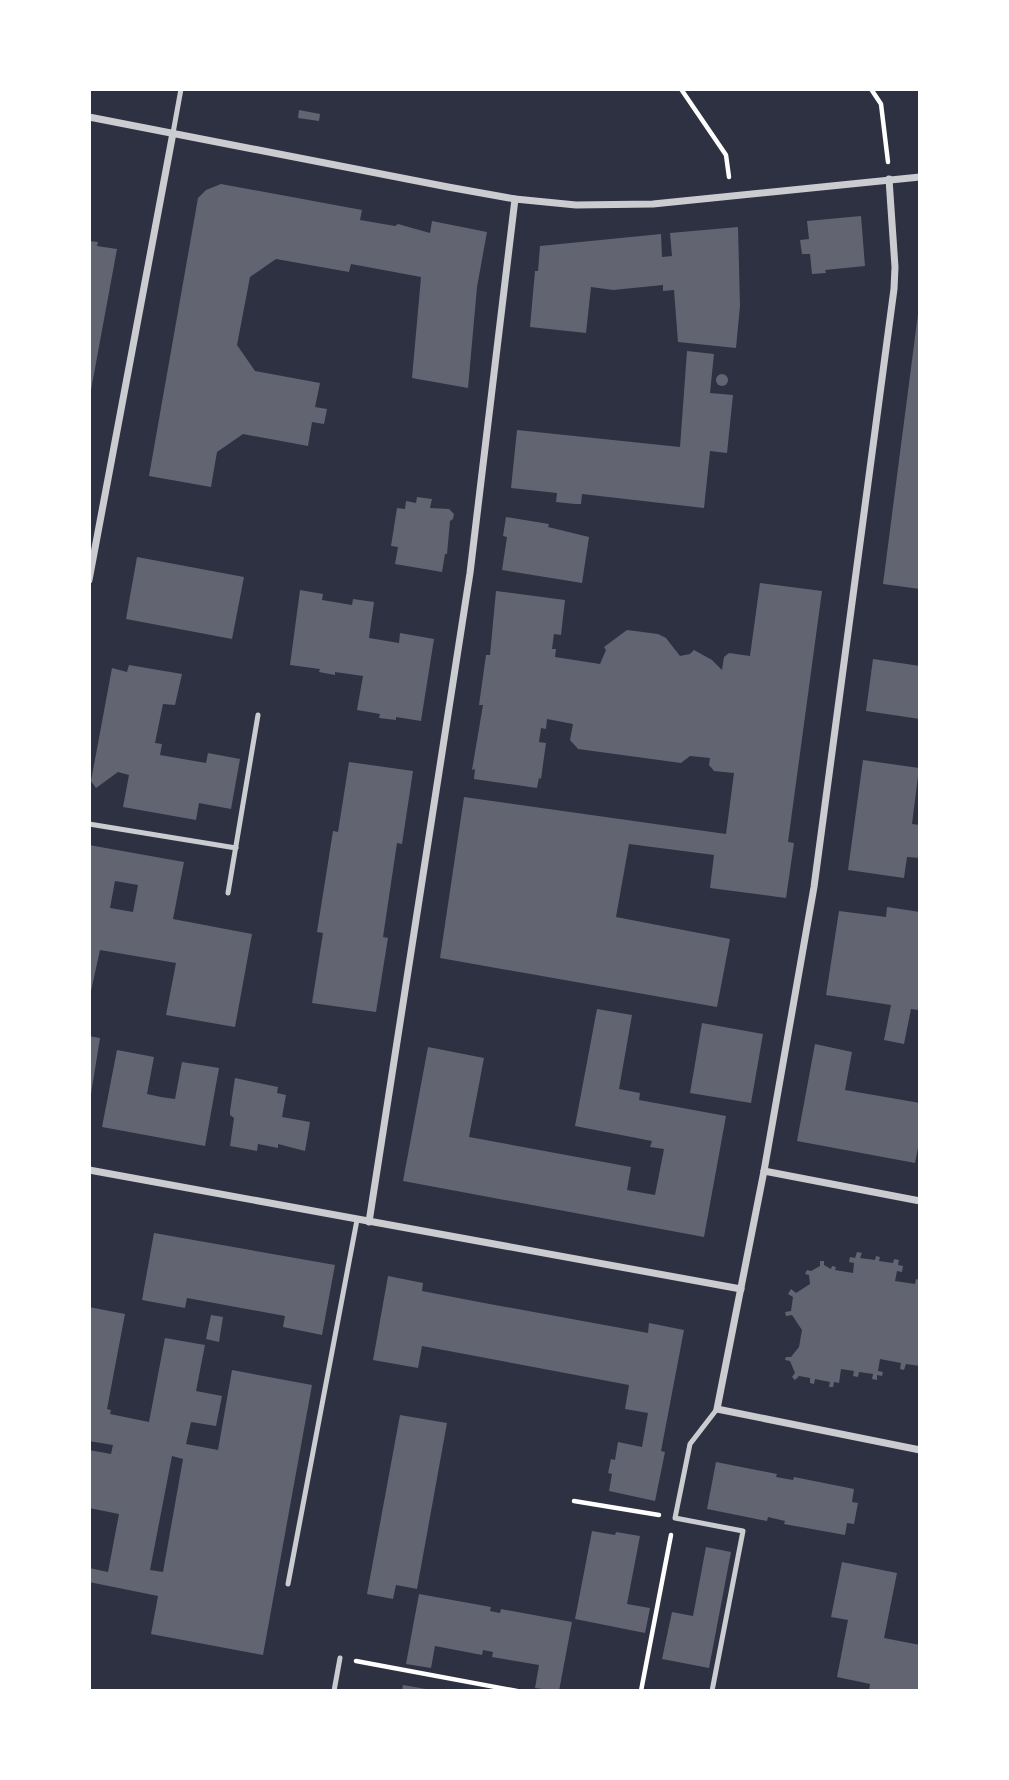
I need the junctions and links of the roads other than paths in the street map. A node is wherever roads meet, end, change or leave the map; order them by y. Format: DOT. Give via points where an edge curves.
graph roads {
  1 [pos="181,89"];
  2 [pos="89,117"];
  3 [pos="173,132"];
  4 [pos="920,177"];
  5 [pos="890,180"];
  6 [pos="515,199"];
  7 [pos="89,580"];
  8 [pos="258,716"];
  9 [pos="89,824"];
  10 [pos="236,848"];
  11 [pos="228,893"];
  12 [pos="89,1170"];
  13 [pos="764,1171"];
  14 [pos="920,1201"];
  15 [pos="357,1220"];
  16 [pos="369,1222"];
  17 [pos="741,1289"];
  18 [pos="717,1409"];
  19 [pos="920,1450"];
  20 [pos="288,1584"];
  21 [pos="340,1658"];
  22 [pos="334,1691"];
  23 [pos="712,1691"];
  1 -- 3 [label="lane"];
  2 -- 3 [label="street"];
  3 -- 6 [label="street"];
  3 -- 7 [label="street"];
  4 -- 5 [label="street"];
  5 -- 6 [label="street" via="617,206"];
  5 -- 13 [label="street" via="894,289 814,887"];
  6 -- 16 [label="street" via="470,573"];
  8 -- 10 [label="lane"];
  9 -- 10 [label="lane"];
  10 -- 11 [label="lane"];
  12 -- 15 [label="street"];
  13 -- 14 [label="street"];
  13 -- 17 [label="street"];
  15 -- 16 [label="street"];
  15 -- 20 [label="lane"];
  16 -- 17 [label="street"];
  17 -- 18 [label="street"];
  18 -- 19 [label="street"];
  18 -- 23 [label="lane" via="690,1444 675,1518 743,1531"];
  21 -- 22 [label="lane"];
}
